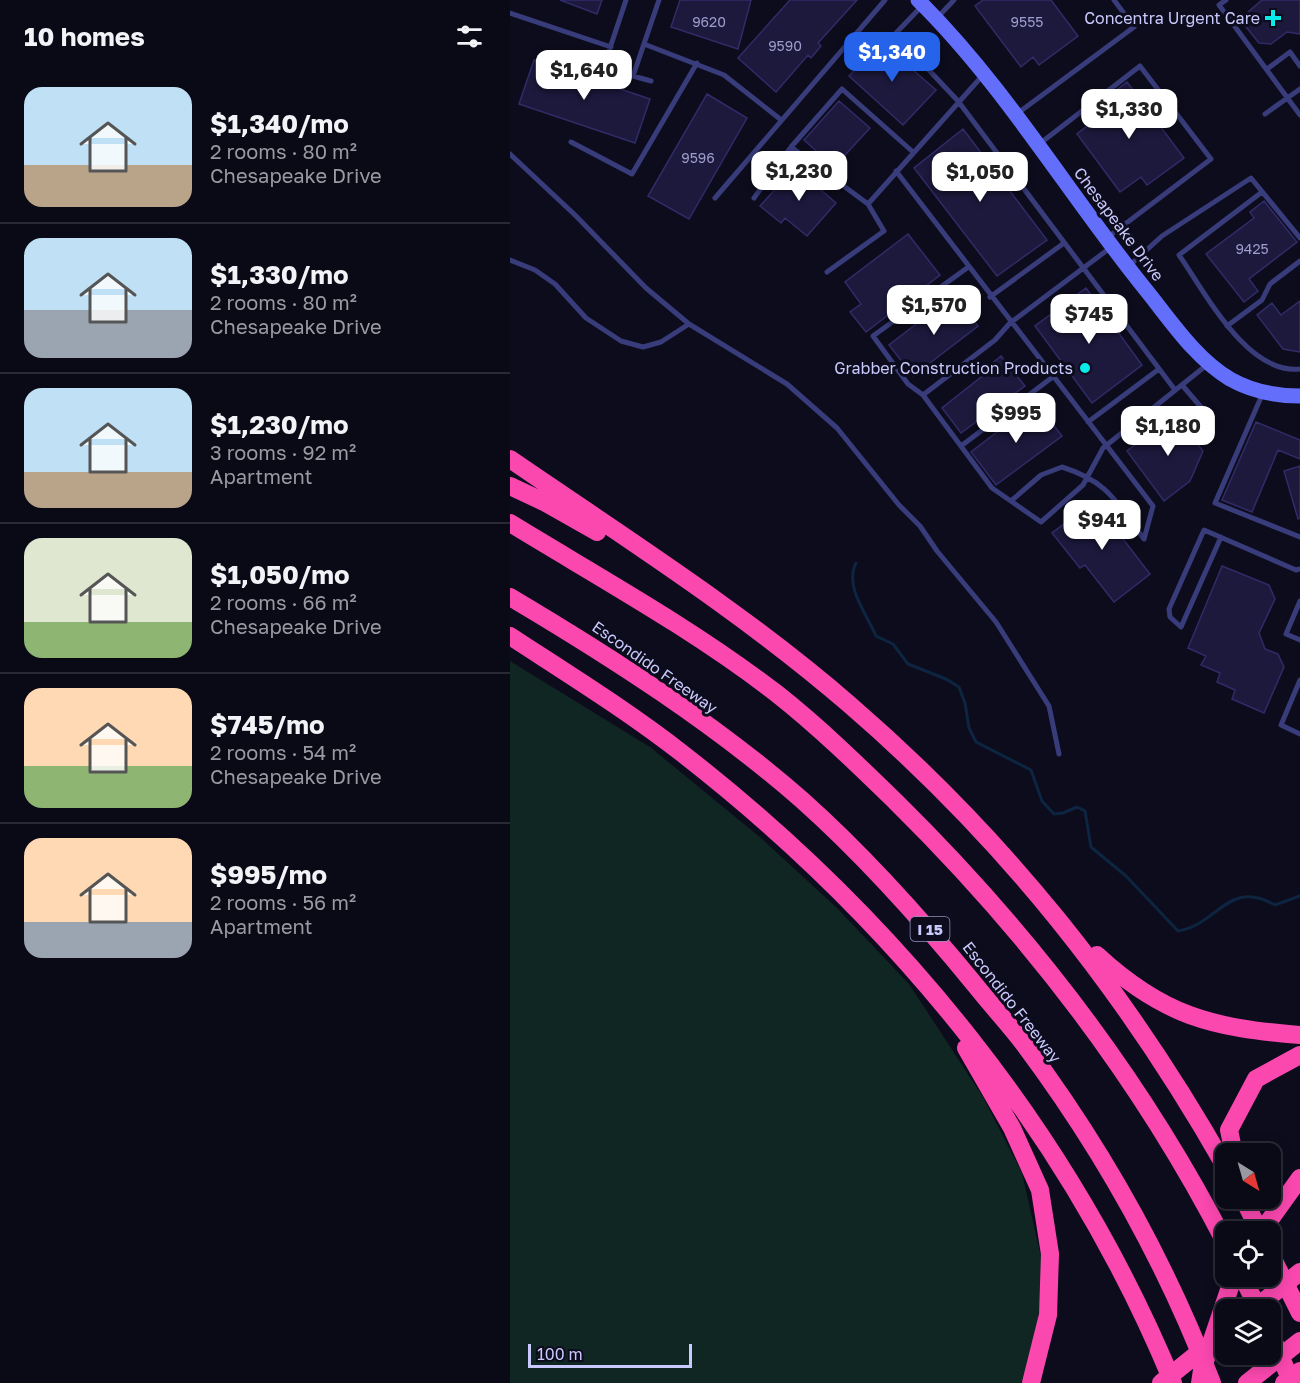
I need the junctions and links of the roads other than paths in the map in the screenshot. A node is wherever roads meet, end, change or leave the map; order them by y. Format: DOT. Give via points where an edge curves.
graph roads {
  1 [pos="626,0"];
  2 [pos="659,0"];
  3 [pos="885,0"];
  4 [pos="954,0"];
  5 [pos="1114,0"];
  6 [pos="1226,0"];
  7 [pos="920,2"];
  8 [pos="510,13"];
  9 [pos="936,19"];
  10 [pos="644,44"];
  11 [pos="611,47"];
  12 [pos="697,63"];
  13 [pos="1300,66"];
  14 [pos="1267,69"];
  15 [pos="983,75"];
  16 [pos="633,76"];
  17 [pos="651,81"];
  18 [pos="1300,88"];
  19 [pos="1287,98"];
  20 [pos="958,101"];
  21 [pos="1265,114"];
  22 [pos="1300,115"];
  23 [pos="1014,116"];
  24 [pos="780,119"];
  25 [pos="571,142"];
  26 [pos="1037,146"];
  27 [pos="791,147"];
  28 [pos="913,152"];
  29 [pos="510,154"];
  30 [pos="896,171"];
  31 [pos="1262,192"];
  32 [pos="715,198"];
  33 [pos="754,198"];
  34 [pos="868,204"];
  35 [pos="1300,238"];
  36 [pos="1064,243"];
  37 [pos="1108,243"];
  38 [pos="510,260"];
  39 [pos="1300,261"];
  40 [pos="967,267"];
  41 [pos="1127,267"];
  42 [pos="1083,268"];
  43 [pos="827,272"];
  44 [pos="990,297"];
  45 [pos="1010,323"];
  46 [pos="689,324"];
  47 [pos="1227,326"];
  48 [pos="1209,363"];
  49 [pos="1159,369"];
  50 [pos="1300,369"];
  51 [pos="1054,376"];
  52 [pos="1182,385"];
  53 [pos="1175,390"];
  54 [pos="1263,394"];
  55 [pos="923,395"];
  56 [pos="1300,396"];
  57 [pos="1212,420"];
  58 [pos="1088,422"];
  59 [pos="1106,445"];
  60 [pos="961,446"];
  61 [pos="510,459"];
  62 [pos="1088,476"];
  63 [pos="510,486"];
  64 [pos="1011,501"];
  65 [pos="510,523"];
  66 [pos="1221,537"];
  67 [pos="1300,537"];
  68 [pos="1300,569"];
  69 [pos="510,597"];
  70 [pos="1300,602"];
  71 [pos="742,620"];
  72 [pos="510,636"];
  73 [pos="1300,640"];
  74 [pos="510,647"];
  75 [pos="552,663"];
  76 [pos="1300,680"];
  77 [pos="1300,734"];
  78 [pos="1059,754"];
  79 [pos="1065,925"];
  80 [pos="914,969"];
  81 [pos="1300,1035"];
  82 [pos="1300,1055"];
  83 [pos="1232,1143"];
  84 [pos="1215,1150"];
  85 [pos="1300,1178"];
  86 [pos="1268,1221"];
  87 [pos="1215,1223"];
  88 [pos="1300,1266"];
  89 [pos="1300,1272"];
  90 [pos="1281,1275"];
  91 [pos="1232,1287"];
  92 [pos="1276,1292"];
  93 [pos="1267,1299"];
  94 [pos="1300,1313"];
  95 [pos="1215,1341"];
  96 [pos="1300,1341"];
  97 [pos="1281,1358"];
  98 [pos="1300,1371"];
  99 [pos="1031,1383"];
  100 [pos="1161,1383"];
  101 [pos="1173,1383"];
  102 [pos="1200,1383"];
  103 [pos="1212,1383"];
  104 [pos="1247,1383"];
  105 [pos="1284,1383"];
  106 [pos="1292,1383"];
  1 -- 11 [label="lane"];
  2 -- 10 [label="lane"];
  3 -- 24 [label="lane"];
  4 -- 9 [label="lane"];
  5 -- 23 [label="lane" via="1134,27"];
  6 -- 14 [label="lane" via="1220,5"];
  7 -- 9 [label="street, Chesapeake Drive"];
  7 -- 20 [label="lane" via="895,34"];
  8 -- 11 [label="lane"];
  9 -- 15 [label="street, Chesapeake Drive"];
  10 -- 12 [label="lane"];
  10 -- 16 [label="lane"];
  11 -- 16 [label="lane" via="604,66"];
  12 -- 24 [label="lane" via="724,75"];
  12 -- 25 [label="lane" via="632,174"];
  13 -- 14 [label="lane" via="1290,52"];
  14 -- 19 [label="lane"];
  15 -- 20 [label="lane"];
  15 -- 23 [label="street, Chesapeake Drive"];
  16 -- 17 [label="lane"];
  18 -- 19 [label="lane"];
  19 -- 21 [label="lane"];
  19 -- 22 [label="lane"];
  20 -- 28 [label="lane"];
  20 -- 36 [label="lane"];
  23 -- 26 [label="street, Chesapeake Drive"];
  24 -- 32 [label="lane"];
  26 -- 37 [label="street, Chesapeake Drive"];
  26 -- 37 [label="lane" via="1140,66 1211,159"];
  27 -- 28 [label="lane" via="842,89"];
  27 -- 33 [label="lane"];
  27 -- 34 [label="lane"];
  28 -- 30 [label="lane"];
  29 -- 46 [label="lane" via="646,288"];
  30 -- 34 [label="lane"];
  30 -- 40 [label="lane"];
  31 -- 35 [label="lane"];
  31 -- 41 [label="lane" via="1251,178 1162,236"];
  31 -- 47 [label="lane" via="1179,255"];
  34 -- 43 [label="lane" via="884,231"];
  36 -- 42 [label="lane"];
  36 -- 44 [label="lane"];
  37 -- 41 [label="street, Chesapeake Drive"];
  37 -- 42 [label="lane"];
  38 -- 46 [label="lane" via="555,284 586,318 621,340 643,347 661,342"];
  39 -- 47 [label="lane" via="1270,284 1262,300"];
  40 -- 44 [label="lane"];
  40 -- 55 [label="lane" via="873,336 908,384"];
  41 -- 48 [label="street, Chesapeake Drive"];
  42 -- 45 [label="lane"];
  42 -- 49 [label="lane"];
  44 -- 45 [label="lane"];
  45 -- 51 [label="lane"];
  45 -- 55 [label="lane" via="995,340"];
  46 -- 78 [label="lane" via="788,384 837,428 996,622 1049,706"];
  47 -- 50 [label="lane" via="1262,360 1288,371"];
  48 -- 52 [label="lane"];
  48 -- 54 [label="street, Chesapeake Drive" via="1230,379"];
  49 -- 53 [label="lane"];
  49 -- 58 [label="lane"];
  51 -- 58 [label="lane"];
  51 -- 60 [label="lane"];
  52 -- 53 [label="lane"];
  52 -- 57 [label="lane"];
  53 -- 59 [label="lane"];
  54 -- 56 [label="street, Chesapeake Drive"];
  54 -- 67 [label="lane" via="1215,503"];
  55 -- 60 [label="lane"];
  58 -- 59 [label="lane"];
  59 -- 62 [label="lane"];
  59 -- 62 [label="lane" via="1153,506 1144,539 1106,488"];
  60 -- 64 [label="lane" via="992,488"];
  61 -- 71 [label="highway"];
  62 -- 64 [label="lane" via="1062,467 1041,475"];
  62 -- 64 [label="lane" via="1041,522"];
  63 -- 71 [label="highway" via="646,560"];
  65 -- 87 [label="highway" via="701,639 777,694 851,758 931,836 1018,931 1087,1021 1198,1190"];
  66 -- 66 [label="lane" via="1204,530 1169,609 1170,617 1181,627"];
  66 -- 68 [label="lane"];
  69 -- 103 [label="highway, Escondido Freeway / I 15" via="590,644 693,716 801,800 879,873 923,922 1023,1043 1125,1199 1193,1332"];
  70 -- 73 [label="lane" via="1286,634"];
  71 -- 79 [label="highway" via="885,736 976,825"];
  72 -- 75 [label="highway"];
  74 -- 75 [label="highway"];
  75 -- 80 [label="highway" via="682,753 752,811 824,876"];
  76 -- 77 [label="lane" via="1281,725"];
  79 -- 81 [label="highway" via="1115,972 1188,1017 1246,1030"];
  79 -- 84 [label="highway" via="1163,1064"];
  80 -- 99 [label="highway" via="973,1059 1012,1128 1040,1190 1050,1254 1048,1316"];
  80 -- 101 [label="highway" via="974,1041 1043,1139 1123,1277"];
  82 -- 83 [label="highway" via="1256,1078 1229,1130"];
  85 -- 86 [label="highway"];
  88 -- 92 [label="highway, bridge"];
  89 -- 92 [label="highway, bridge"];
  90 -- 94 [label="highway"];
  91 -- 102 [label="highway, bridge"];
  92 -- 93 [label="highway, bridge"];
  95 -- 100 [label="highway, bridge"];
  96 -- 104 [label="highway, bridge"];
  97 -- 106 [label="highway"];
  98 -- 105 [label="highway, bridge"];
}
